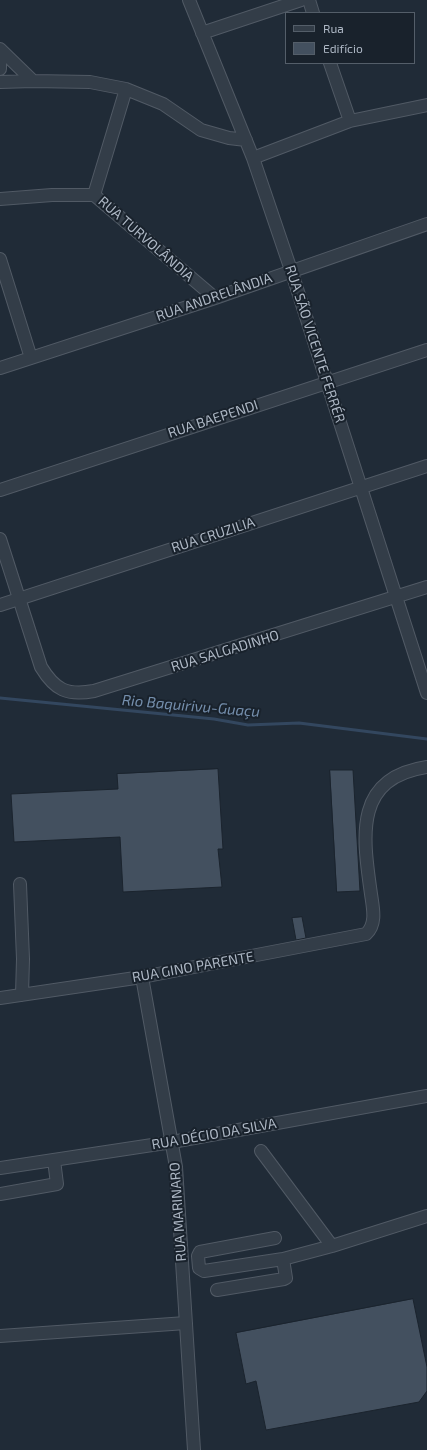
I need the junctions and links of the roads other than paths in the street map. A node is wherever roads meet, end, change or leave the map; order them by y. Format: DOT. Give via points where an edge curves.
graph roads {
  1 [pos="189,0"];
  2 [pos="301,0"];
  3 [pos="309,0"];
  4 [pos="313,12"];
  5 [pos="202,33"];
  6 [pos="0,49"];
  7 [pos="330,64"];
  8 [pos="0,69"];
  9 [pos="33,81"];
  10 [pos="0,82"];
  11 [pos="126,89"];
  12 [pos="427,105"];
  13 [pos="350,121"];
  14 [pos="246,140"];
  15 [pos="253,158"];
  16 [pos="94,195"];
  17 [pos="0,199"];
  18 [pos="427,224"];
  19 [pos="0,259"];
  20 [pos="291,270"];
  21 [pos="215,298"];
  22 [pos="427,350"];
  23 [pos="31,358"];
  24 [pos="0,368"];
  25 [pos="327,382"];
  26 [pos="427,466"];
  27 [pos="362,487"];
  28 [pos="0,490"];
  29 [pos="0,539"];
  30 [pos="427,587"];
  31 [pos="397,597"];
  32 [pos="20,599"];
  33 [pos="0,605"];
  34 [pos="427,693"];
  35 [pos="427,767"];
  36 [pos="20,884"];
  37 [pos="142,977"];
  38 [pos="22,995"];
  39 [pos="0,998"];
  40 [pos="427,1096"];
  41 [pos="172,1142"];
  42 [pos="262,1151"];
  43 [pos="54,1160"];
  44 [pos="0,1168"];
  45 [pos="0,1194"];
  46 [pos="427,1216"];
  47 [pos="275,1238"];
  48 [pos="332,1246"];
  49 [pos="283,1259"];
  50 [pos="217,1290"];
  51 [pos="186,1323"];
  52 [pos="0,1336"];
  53 [pos="194,1450"];
  1 -- 5 [label="street, RUA SÃO VICENTE FERRÉR"];
  2 -- 5 [label="street"];
  3 -- 4 [label="street"];
  5 -- 14 [label="street, RUA SÃO VICENTE FERRÉR"];
  6 -- 8 [label="street"];
  6 -- 9 [label="street"];
  7 -- 13 [label="street"];
  9 -- 10 [label="street"];
  9 -- 11 [label="street" via="90,82"];
  11 -- 14 [label="street" via="163,104 201,130"];
  11 -- 16 [label="street"];
  12 -- 13 [label="street"];
  13 -- 15 [label="street"];
  14 -- 15 [label="street, RUA SÃO VICENTE FERRÉR"];
  15 -- 20 [label="street, RUA SÃO VICENTE FERRÉR"];
  16 -- 17 [label="street, RUA TURVOLÂNDIA"];
  16 -- 21 [label="street, RUA TURVOLÂNDIA"];
  18 -- 20 [label="street, RUA ANDRELÂNDIA"];
  19 -- 23 [label="street"];
  20 -- 21 [label="street, RUA ANDRELÂNDIA"];
  20 -- 25 [label="street, RUA SÃO VICENTE FERRÉR"];
  21 -- 23 [label="street, RUA ANDRELÂNDIA"];
  22 -- 25 [label="street, RUA BAEPENDI"];
  23 -- 24 [label="street, RUA ANDRELÂNDIA"];
  25 -- 27 [label="street, RUA SÃO VICENTE FERRÉR"];
  25 -- 28 [label="street, RUA BAEPENDI"];
  26 -- 27 [label="street, RUA CRUZILIA"];
  27 -- 31 [label="street, RUA SÃO VICENTE FERRÉR"];
  27 -- 32 [label="street, RUA CRUZILIA"];
  29 -- 32 [label="street, RUA SALGADINHO"];
  30 -- 31 [label="street, RUA SALGADINHO"];
  31 -- 32 [label="street, RUA SALGADINHO" via="82,693 72,693 54,685 41,667"];
  31 -- 34 [label="street, RUA SÃO VICENTE FERRÉR"];
  32 -- 33 [label="street, RUA CRUZILIA"];
  35 -- 37 [label="street, RUA GINO PARENTE" via="396,776 385,783 373,797 366,822 365,848 374,916 371,930 366,934"];
  36 -- 38 [label="street"];
  37 -- 38 [label="street, RUA GINO PARENTE"];
  37 -- 41 [label="street, RUA MARINARO"];
  38 -- 39 [label="street, RUA GINO PARENTE"];
  40 -- 41 [label="street, RUA DÉCIO DA SILVA"];
  41 -- 43 [label="street, RUA DÉCIO DA SILVA"];
  41 -- 51 [label="street, RUA MARINARO" via="176,1167"];
  42 -- 48 [label="street"];
  43 -- 44 [label="street, RUA DÉCIO DA SILVA"];
  43 -- 45 [label="street" via="56,1184"];
  46 -- 48 [label="street"];
  47 -- 49 [label="street" via="200,1252 199,1268 204,1271"];
  48 -- 49 [label="street"];
  49 -- 50 [label="street" via="286,1278 284,1279"];
  51 -- 52 [label="street"];
  51 -- 53 [label="street, RUA MARINARO"];
}
